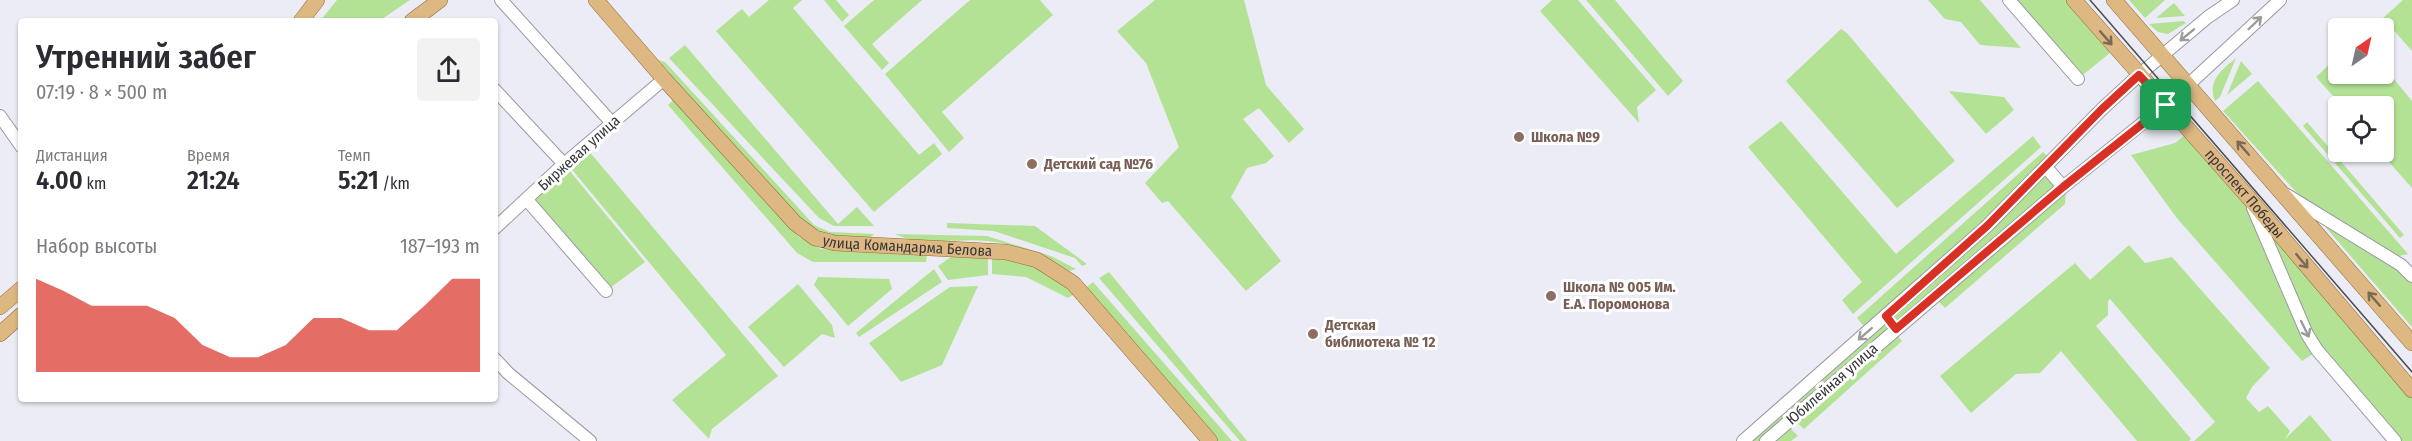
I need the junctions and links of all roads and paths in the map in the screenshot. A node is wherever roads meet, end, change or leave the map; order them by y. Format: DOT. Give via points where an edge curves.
graph roads {
  1 [pos="317,0"];
  2 [pos="440,0"];
  3 [pos="501,0"];
  4 [pos="596,0"];
  5 [pos="2009,0"];
  6 [pos="2074,0"];
  7 [pos="2114,0"];
  8 [pos="2234,0"];
  9 [pos="2280,0"];
  10 [pos="303,18"];
  11 [pos="416,18"];
  12 [pos="2162,55"];
  13 [pos="2139,75"];
  14 [pos="664,79"];
  15 [pos="2078,80"];
  16 [pos="2188,85"];
  17 [pos="498,93"];
  18 [pos="2166,105"];
  19 [pos="0,116"];
  20 [pos="612,123"];
  21 [pos="18,142"];
  22 [pos="564,164"];
  23 [pos="2046,167"];
  24 [pos="2063,187"];
  25 [pos="2281,192"];
  26 [pos="2249,198"];
  27 [pos="526,200"];
  28 [pos="498,225"];
  29 [pos="2412,276"];
  30 [pos="606,291"];
  31 [pos="18,292"];
  32 [pos="0,307"];
  33 [pos="1886,316"];
  34 [pos="18,318"];
  35 [pos="1896,329"];
  36 [pos="0,334"];
  37 [pos="2412,343"];
  38 [pos="498,362"];
  39 [pos="2412,390"];
  40 [pos="590,441"];
  41 [pos="1210,441"];
  42 [pos="1743,441"];
  43 [pos="1766,441"];
  44 [pos="2395,441"];
  1 -- 10 [label="main road"];
  2 -- 11 [label="main road"];
  3 -- 20 [label="street"];
  4 -- 14 [label="main road, улица Командарма Белова"];
  5 -- 15 [label="street"];
  6 -- 13 [label="main road, проспект Победы, one-way"];
  7 -- 12 [label="main road, проспект Победы"];
  8 -- 12 [label="street, Юбилейная улица, one-way"];
  16 -- 9 [label="street, Юбилейная улица, one-way"];
  12 -- 13 [label="street, Юбилейная улица"];
  12 -- 16 [label="main road, проспект Победы"];
  13 -- 18 [label="main road, проспект Победы"];
  13 -- 23 [label="street, Юбилейная улица"];
  14 -- 20 [label="street, Биржевая улица"];
  14 -- 41 [label="main road, улица Командарма Белова" via="795,223 815,238 835,243 1006,252 1056,270 1073,284"];
  16 -- 18 [label="street, Юбилейная улица"];
  25 -- 16 [label="main road, проспект Победы, one-way"];
  17 -- 22 [label="street"];
  18 -- 24 [label="street, Юбилейная улица"];
  18 -- 26 [label="main road, проспект Победы"];
  19 -- 21 [label="street"];
  20 -- 22 [label="street, Биржевая улица"];
  22 -- 27 [label="street, Биржевая улица"];
  23 -- 24 [label="street"];
  23 -- 33 [label="street, Юбилейная улица"];
  24 -- 35 [label="street, Юбилейная улица"];
  25 -- 29 [label="street" via="2401,265"];
  37 -- 25 [label="main road, проспект Победы, one-way"];
  26 -- 39 [label="main road, проспект Победы, one-way"];
  26 -- 44 [label="street, one-way" via="2307,334"];
  27 -- 28 [label="street, Биржевая улица"];
  27 -- 30 [label="street"];
  31 -- 32 [label="main road"];
  33 -- 35 [label="street"];
  33 -- 42 [label="street, Юбилейная улица, one-way"];
  34 -- 36 [label="main road"];
  35 -- 43 [label="street, Юбилейная улица"];
  38 -- 40 [label="street"];
}
